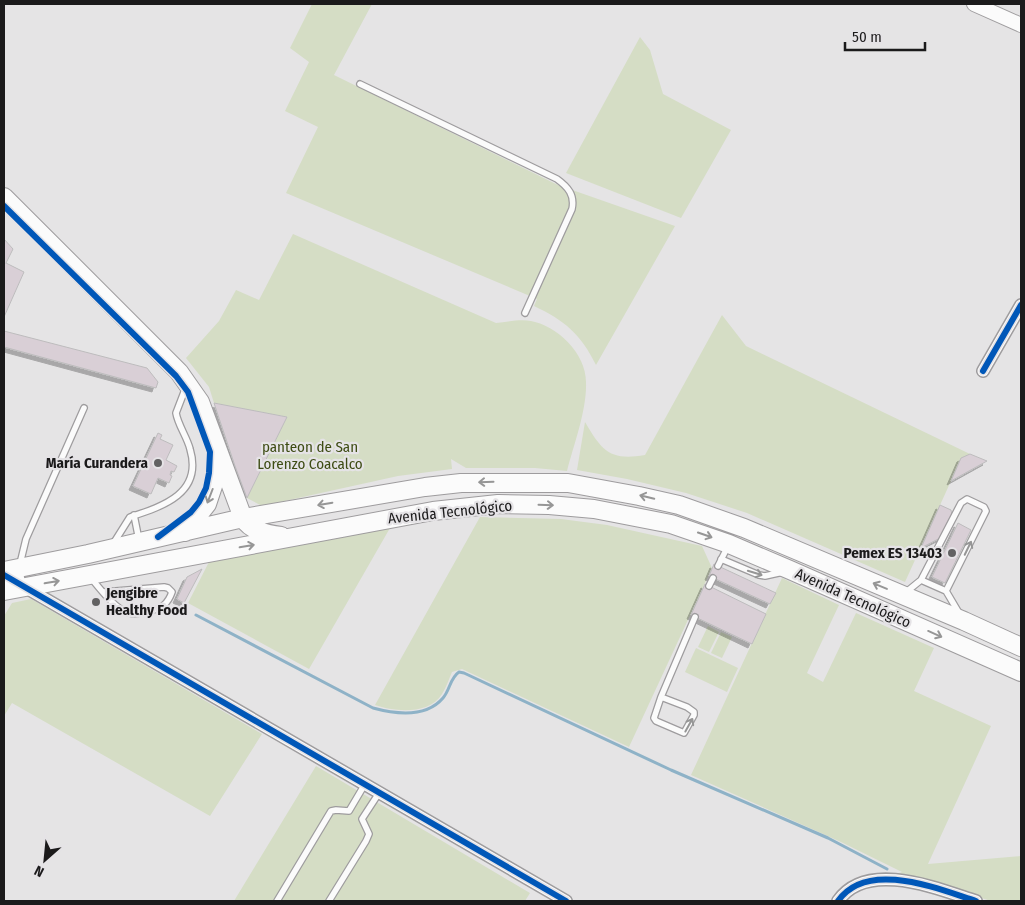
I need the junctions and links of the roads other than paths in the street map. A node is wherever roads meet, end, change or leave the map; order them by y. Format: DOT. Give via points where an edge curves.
graph roads {
  1 [pos="974,4"];
  2 [pos="1021,25"];
  3 [pos="360,84"];
  4 [pos="4,197"];
  5 [pos="1021,305"];
  6 [pos="525,313"];
  7 [pos="983,371"];
  8 [pos="188,383"];
  9 [pos="84,408"];
  10 [pos="218,453"];
  11 [pos="134,516"];
  12 [pos="243,518"];
  13 [pos="185,532"];
  14 [pos="289,538"];
  15 [pos="140,542"];
  16 [pos="110,549"];
  17 [pos="725,551"];
  18 [pos="199,554"];
  19 [pos="718,566"];
  20 [pos="9,572"];
  21 [pos="88,575"];
  22 [pos="713,578"];
  23 [pos="922,580"];
  24 [pos="709,586"];
  25 [pos="23,587"];
  26 [pos="4,591"];
  27 [pos="104,592"];
  28 [pos="946,592"];
  29 [pos="902,595"];
  30 [pos="695,617"];
  31 [pos="964,621"];
  32 [pos="1021,647"];
  33 [pos="1021,672"];
  34 [pos="661,697"];
  35 [pos="365,784"];
  36 [pos="378,793"];
  37 [pos="276,901"];
  38 [pos="329,901"];
  39 [pos="566,901"];
  40 [pos="838,901"];
  41 [pos="976,901"];
  1 -- 2 [label="street"];
  3 -- 6 [label="lane" via="557,179 570,191 572,209"];
  4 -- 8 [label="main road"];
  5 -- 7 [label="street"];
  8 -- 10 [label="main road" via="200,402"];
  8 -- 11 [label="lane" via="176,413 191,450 189,483 172,500"];
  9 -- 20 [label="lane"];
  10 -- 12 [label="main road"];
  10 -- 13 [label="main road, one-way" via="215,480 207,504"];
  11 -- 15 [label="lane"];
  11 -- 16 [label="lane" via="129,518"];
  12 -- 13 [label="main road, Avenida Tecnológico"];
  12 -- 14 [label="main road" via="249,526 262,533"];
  12 -- 18 [label="main road" via="222,542"];
  29 -- 12 [label="main road, Avenida Tecnológico, one-way" via="712,516 640,496 568,482 461,483"];
  13 -- 15 [label="main road, Avenida Tecnológico"];
  14 -- 17 [label="main road, Avenida Tecnológico, one-way" via="433,510 498,504 549,505 594,509 672,524"];
  18 -- 14 [label="main road, Avenida Tecnológico, one-way"];
  15 -- 16 [label="main road, Avenida Tecnológico"];
  16 -- 20 [label="main road, Avenida Tecnológico"];
  17 -- 19 [label="lane"];
  17 -- 33 [label="main road, Avenida Tecnológico, one-way" via="790,570"];
  18 -- 21 [label="main road, Avenida Tecnológico"];
  20 -- 25 [label="street"];
  20 -- 25 [label="lane"];
  25 -- 21 [label="main road, Avenida Tecnológico, one-way"];
  21 -- 27 [label="lane"];
  22 -- 24 [label="lane"];
  23 -- 28 [label="lane"];
  28 -- 23 [label="lane, one-way" via="986,511 984,507 967,499 961,503"];
  23 -- 29 [label="lane"];
  25 -- 26 [label="main road, Avenida Tecnológico"];
  25 -- 35 [label="street"];
  27 -- 27 [label="lane" via="119,608 130,614 159,609 172,592 164,587"];
  28 -- 31 [label="lane"];
  29 -- 31 [label="main road, Avenida Tecnológico"];
  30 -- 34 [label="lane"];
  31 -- 32 [label="main road, Avenida Tecnológico"];
  34 -- 34 [label="lane, one-way" via="655,720 684,733 694,712"];
  35 -- 36 [label="street"];
  35 -- 37 [label="lane" via="349,811 331,811"];
  36 -- 38 [label="lane" via="362,820 369,834 366,841"];
  36 -- 39 [label="street"];
  40 -- 41 [label="street" via="856,885 887,880 923,885"];
}
